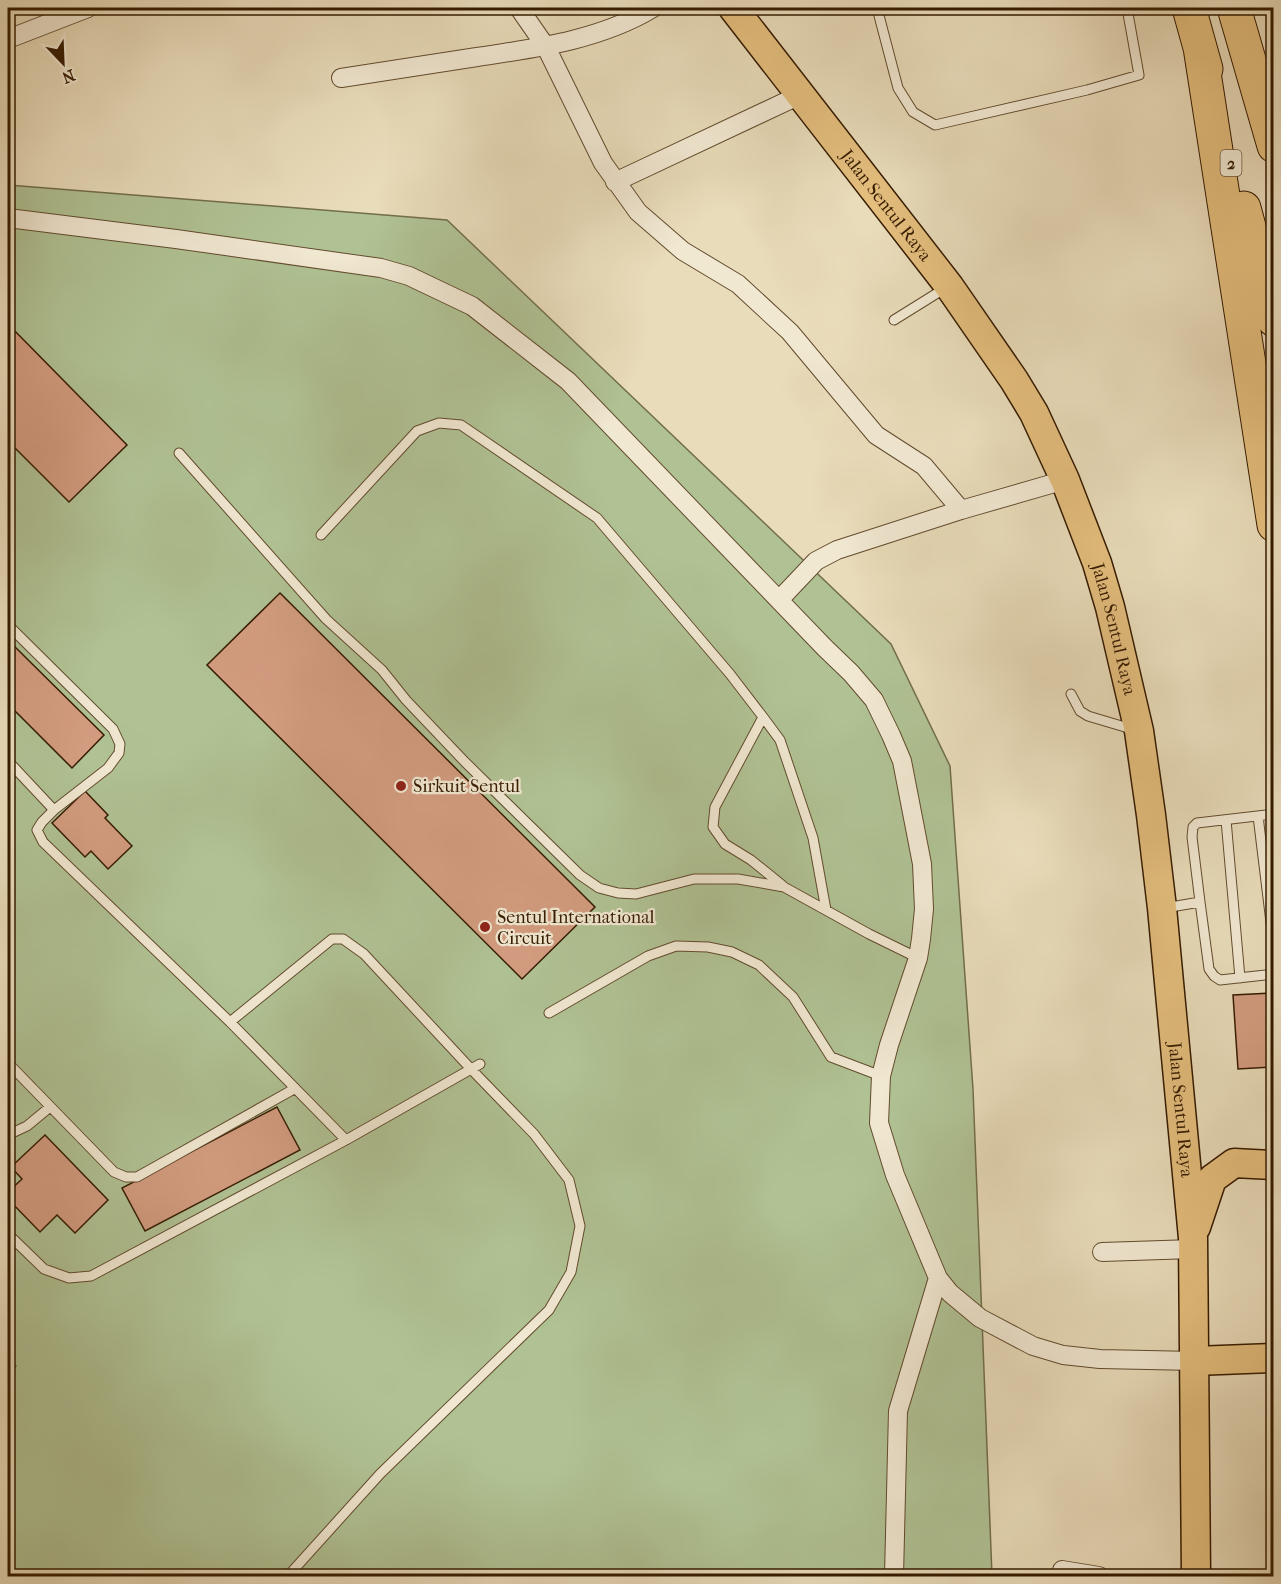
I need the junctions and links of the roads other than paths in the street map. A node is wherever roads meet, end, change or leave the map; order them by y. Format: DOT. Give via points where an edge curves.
graph roads {
  1 [pos="88,8"];
  2 [pos="519,8"];
  3 [pos="652,8"];
  4 [pos="733,8"];
  5 [pos="877,8"];
  6 [pos="1127,8"];
  7 [pos="1189,8"];
  8 [pos="1237,19"];
  9 [pos="8,39"];
  10 [pos="546,47"];
  11 [pos="1200,47"];
  12 [pos="340,78"];
  13 [pos="802,94"];
  14 [pos="1274,96"];
  15 [pos="1274,146"];
  16 [pos="615,182"];
  17 [pos="8,218"];
  18 [pos="949,286"];
  19 [pos="894,320"];
  20 [pos="1274,320"];
  21 [pos="179,453"];
  22 [pos="1065,480"];
  23 [pos="961,510"];
  24 [pos="1274,525"];
  25 [pos="321,535"];
  26 [pos="780,599"];
  27 [pos="8,625"];
  28 [pos="1071,694"];
  29 [pos="763,717"];
  30 [pos="1139,731"];
  31 [pos="8,761"];
  32 [pos="54,810"];
  33 [pos="1274,814"];
  34 [pos="1258,816"];
  35 [pos="1226,820"];
  36 [pos="784,887"];
  37 [pos="1200,902"];
  38 [pos="1162,908"];
  39 [pos="826,910"];
  40 [pos="1274,947"];
  41 [pos="918,958"];
  42 [pos="1274,974"];
  43 [pos="1240,978"];
  44 [pos="549,1013"];
  45 [pos="230,1022"];
  46 [pos="8,1063"];
  47 [pos="480,1064"];
  48 [pos="471,1069"];
  49 [pos="880,1076"];
  50 [pos="294,1089"];
  51 [pos="50,1107"];
  52 [pos="8,1131"];
  53 [pos="346,1140"];
  54 [pos="1274,1165"];
  55 [pos="8,1234"];
  56 [pos="1193,1244"];
  57 [pos="1102,1252"];
  58 [pos="938,1278"];
  59 [pos="1274,1358"];
  60 [pos="1195,1361"];
  61 [pos="1062,1570"];
  62 [pos="288,1576"];
  63 [pos="894,1576"];
  64 [pos="1099,1576"];
  65 [pos="1196,1576"];
  1 -- 9 [label="street"];
  2 -- 10 [label="street"];
  3 -- 10 [label="street" via="604,32"];
  4 -- 13 [label="main road, Jalan Sentul Raya"];
  5 -- 6 [label="lane" via="898,88 913,112 935,125 1139,75"];
  7 -- 11 [label="highway, 2"];
  8 -- 14 [label="highway"];
  8 -- 15 [label="highway"];
  10 -- 12 [label="street"];
  10 -- 16 [label="street"];
  11 -- 20 [label="highway, 2"];
  11 -- 24 [label="highway"];
  13 -- 16 [label="street"];
  13 -- 18 [label="main road, Jalan Sentul Raya"];
  16 -- 23 [label="street" via="638,212 683,251 738,284 790,332 876,435 924,466"];
  17 -- 26 [label="street" via="381,268 408,276 472,306 568,381"];
  18 -- 19 [label="lane"];
  18 -- 22 [label="main road, Jalan Sentul Raya" via="1034,412"];
  21 -- 36 [label="lane" via="326,619 382,669 465,762 580,875 599,888 618,893 636,894 694,879 738,879"];
  22 -- 23 [label="street"];
  22 -- 30 [label="main road, Jalan Sentul Raya" via="1103,585"];
  23 -- 26 [label="street" via="837,549 816,561"];
  25 -- 29 [label="lane" via="417,431 439,423 461,426 597,518"];
  26 -- 41 [label="street" via="874,700 902,761 922,864 924,909"];
  27 -- 32 [label="lane" via="113,729 120,744 119,753 108,768"];
  28 -- 30 [label="lane" via="1080,711 1088,716"];
  29 -- 36 [label="lane" via="715,807 713,826 725,844"];
  29 -- 39 [label="lane" via="780,740 813,837"];
  30 -- 38 [label="main road, Jalan Sentul Raya"];
  31 -- 32 [label="lane"];
  32 -- 45 [label="lane" via="37,830 43,842"];
  33 -- 34 [label="lane"];
  34 -- 35 [label="lane"];
  34 -- 40 [label="lane"];
  35 -- 37 [label="lane" via="1197,823 1193,827"];
  35 -- 43 [label="lane"];
  36 -- 39 [label="lane"];
  37 -- 38 [label="lane"];
  37 -- 43 [label="lane" via="1209,969 1220,980"];
  38 -- 56 [label="main road, Jalan Sentul Raya"];
  39 -- 41 [label="lane"];
  41 -- 49 [label="street"];
  42 -- 43 [label="lane"];
  44 -- 49 [label="lane" via="648,956 676,946 708,947 732,952 759,965 793,997 831,1057"];
  45 -- 48 [label="lane" via="332,939 343,939 364,954"];
  45 -- 50 [label="lane"];
  46 -- 51 [label="lane"];
  47 -- 48 [label="lane"];
  48 -- 53 [label="lane"];
  48 -- 62 [label="lane" via="534,1134 568,1180 580,1226 572,1272 549,1311 380,1474"];
  49 -- 58 [label="street" via="882,1133 895,1175"];
  50 -- 51 [label="lane" via="137,1177 114,1172"];
  50 -- 53 [label="lane"];
  51 -- 52 [label="lane" via="27,1126"];
  53 -- 55 [label="lane" via="91,1276 69,1278 44,1269"];
  54 -- 56 [label="main road" via="1234,1163 1212,1179"];
  56 -- 57 [label="street"];
  56 -- 60 [label="main road, Jalan Sentul Raya"];
  58 -- 60 [label="street" via="980,1318 1033,1346 1063,1355 1100,1359"];
  58 -- 63 [label="street" via="898,1411"];
  59 -- 60 [label="main road"];
  60 -- 65 [label="main road, Jalan Sentul Raya"];
  61 -- 64 [label="street"];
}
